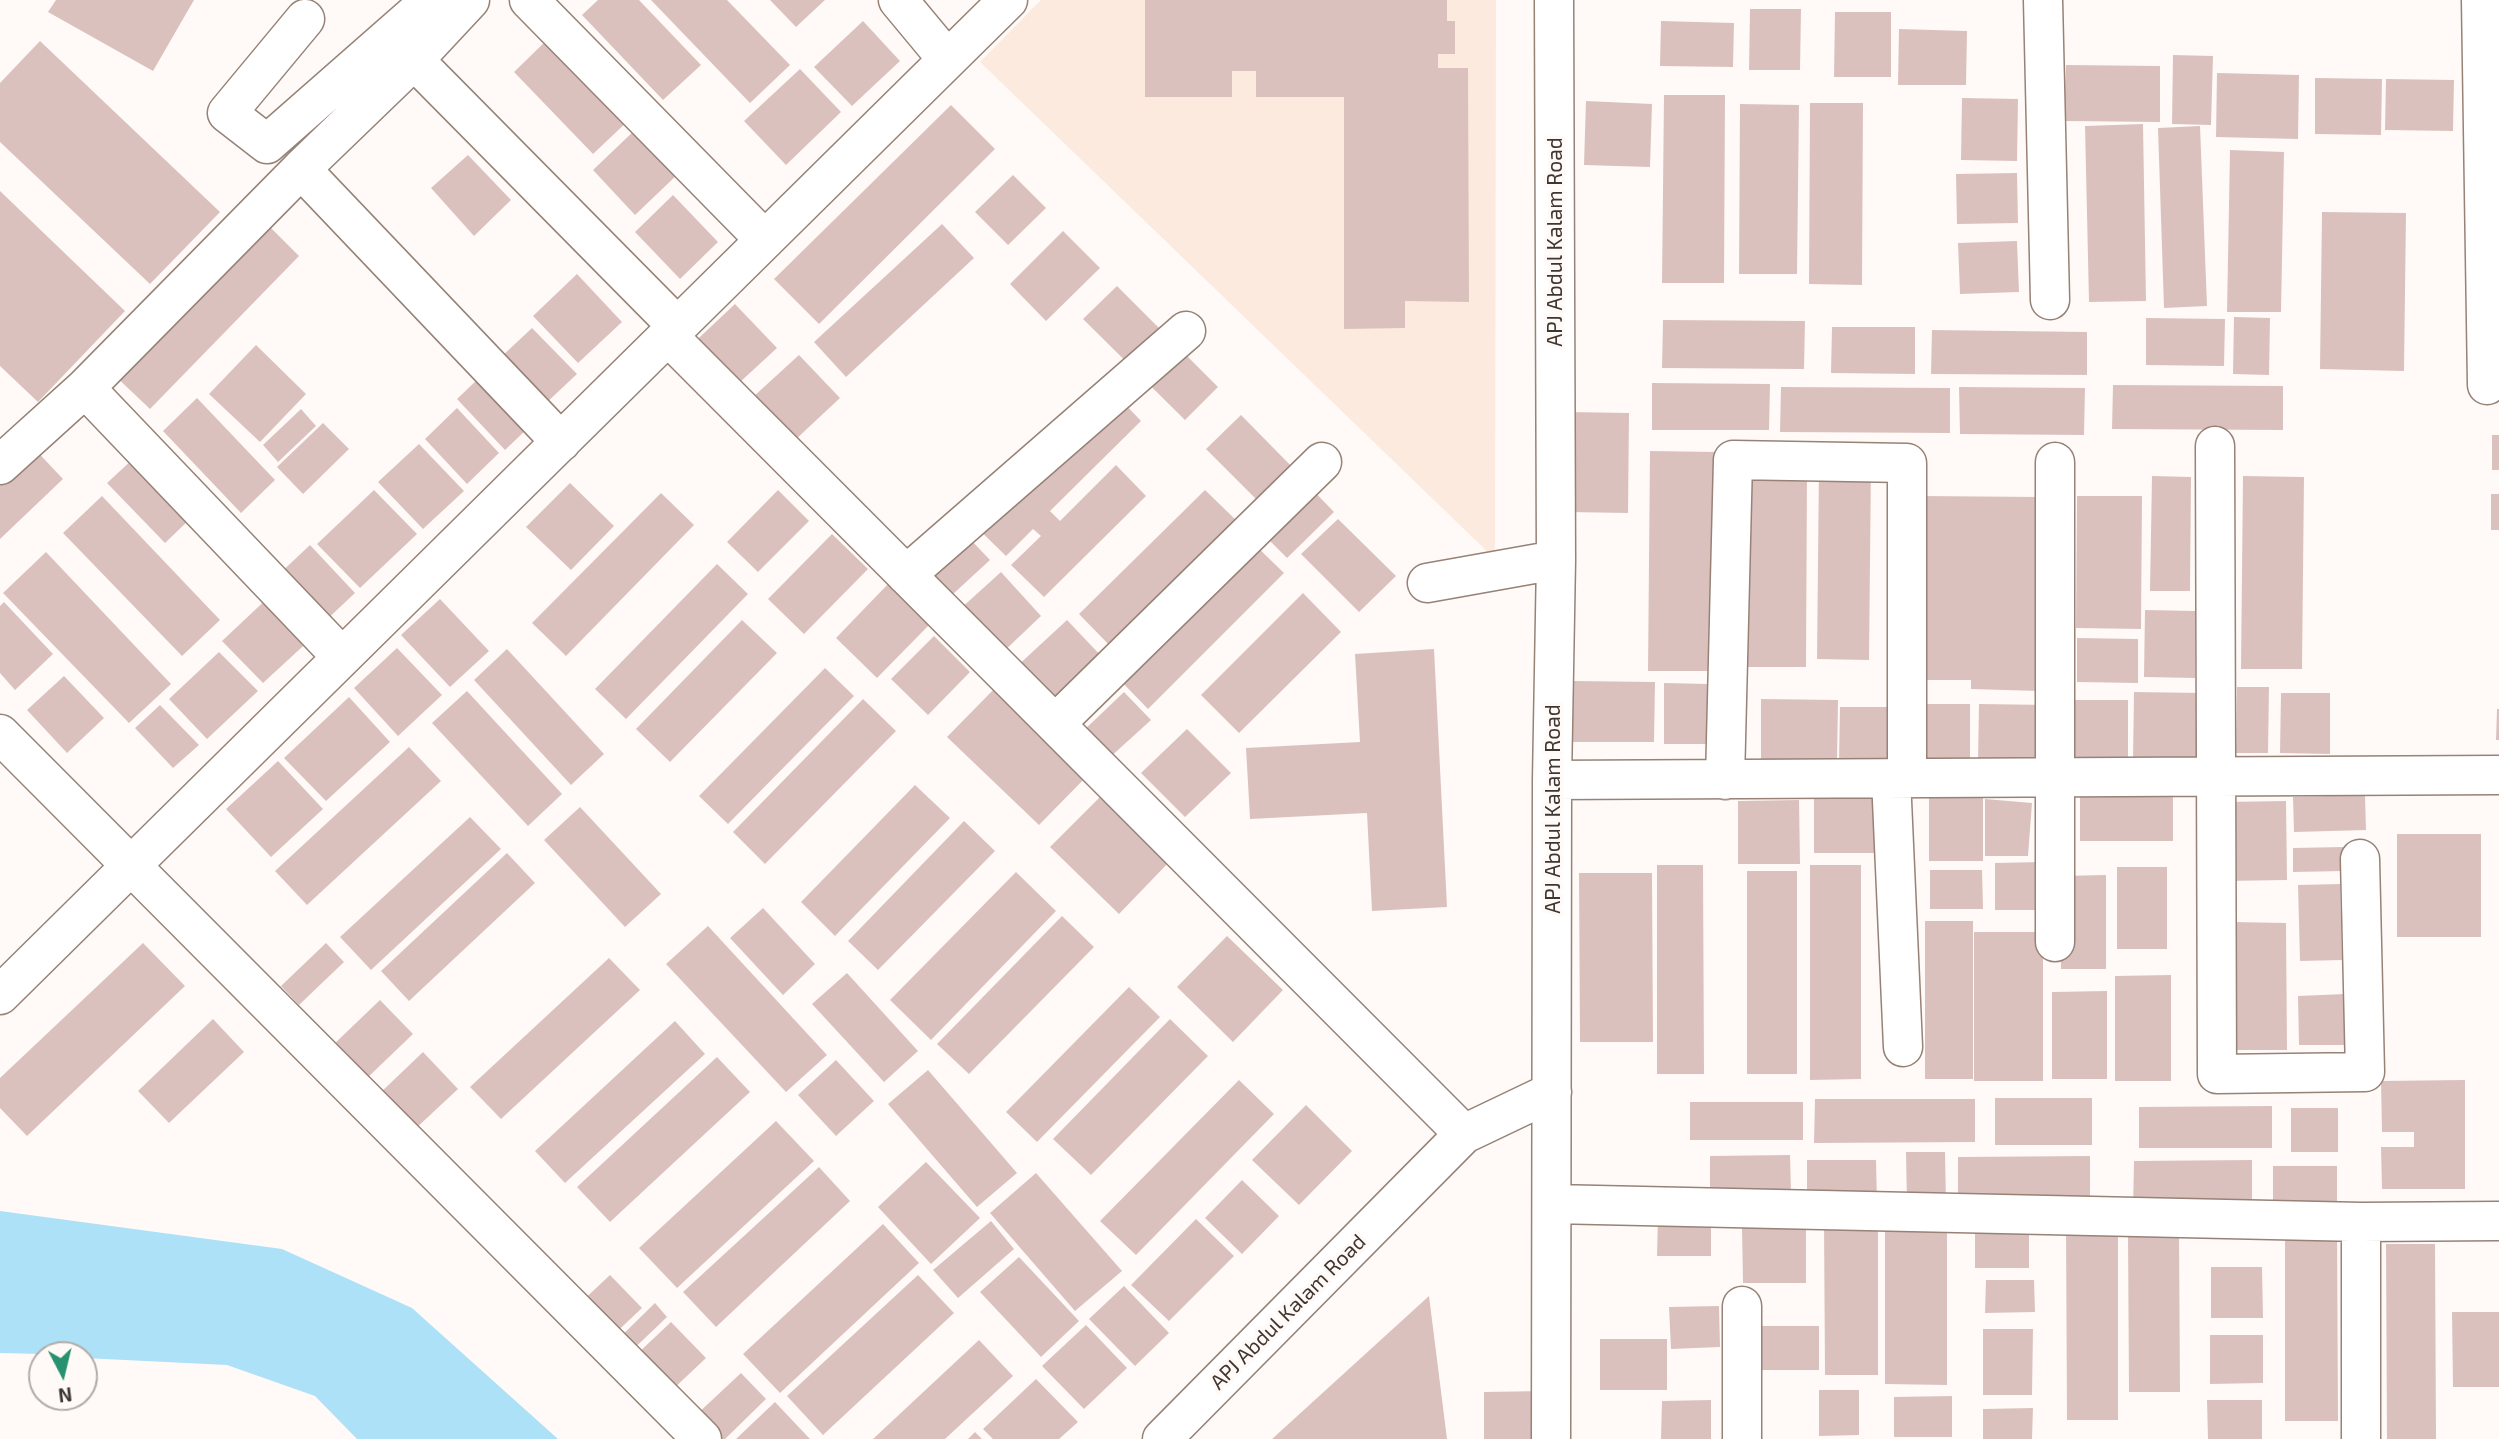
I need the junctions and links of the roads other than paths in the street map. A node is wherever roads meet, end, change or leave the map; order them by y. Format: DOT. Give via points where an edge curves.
graph roads {
  1 [pos="431,0"];
  2 [pos="470,0"];
  3 [pos="530,0"];
  4 [pos="898,0"];
  5 [pos="1008,0"];
  6 [pos="1554,0"];
  7 [pos="2043,0"];
  8 [pos="2481,0"];
  9 [pos="305,19"];
  10 [pos="947,59"];
  11 [pos="414,61"];
  12 [pos="301,169"];
  13 [pos="765,240"];
  14 [pos="2050,300"];
  15 [pos="672,331"];
  16 [pos="1186,331"];
  17 [pos="2487,385"];
  18 [pos="85,388"];
  19 [pos="561,442"];
  20 [pos="2216,446"];
  21 [pos="1322,462"];
  22 [pos="2055,462"];
  23 [pos="0,465"];
  24 [pos="1556,560"];
  25 [pos="906,575"];
  26 [pos="1427,583"];
  27 [pos="342,657"];
  28 [pos="1055,724"];
  29 [pos="0,734"];
  30 [pos="2499,775"];
  31 [pos="2056,777"];
  32 [pos="2217,777"];
  33 [pos="1899,778"];
  34 [pos="1552,779"];
  35 [pos="1725,780"];
  36 [pos="2360,859"];
  37 [pos="130,866"];
  38 [pos="2055,942"];
  39 [pos="0,995"];
  40 [pos="1903,1047"];
  41 [pos="1552,1092"];
  42 [pos="1464,1134"];
  43 [pos="1552,1204"];
  44 [pos="2499,1221"];
  45 [pos="2361,1222"];
  46 [pos="1742,1306"];
  47 [pos="702,1439"];
  48 [pos="1162,1439"];
  49 [pos="1551,1439"];
  50 [pos="1742,1439"];
  51 [pos="2361,1439"];
  1 -- 9 [label="street" via="267,144 227,113"];
  2 -- 11 [label="street"];
  3 -- 13 [label="street"];
  4 -- 10 [label="street"];
  5 -- 10 [label="street"];
  6 -- 24 [label="street, APJ Abdul Kalam Road"];
  7 -- 14 [label="street"];
  8 -- 17 [label="street"];
  10 -- 13 [label="street"];
  11 -- 12 [label="street"];
  11 -- 15 [label="street"];
  12 -- 18 [label="street"];
  12 -- 19 [label="street"];
  13 -- 15 [label="street"];
  15 -- 19 [label="street"];
  15 -- 25 [label="street"];
  16 -- 25 [label="street"];
  18 -- 23 [label="street"];
  18 -- 27 [label="street"];
  19 -- 27 [label="street"];
  20 -- 32 [label="street"];
  21 -- 28 [label="street"];
  22 -- 31 [label="street"];
  24 -- 26 [label="street"];
  24 -- 34 [label="street, APJ Abdul Kalam Road"];
  25 -- 28 [label="street"];
  27 -- 37 [label="street"];
  28 -- 42 [label="street"];
  29 -- 37 [label="street"];
  30 -- 32 [label="street"];
  31 -- 32 [label="street"];
  31 -- 33 [label="street"];
  31 -- 38 [label="street"];
  32 -- 36 [label="street" via="2217,1074 2365,1072"];
  33 -- 35 [label="street"];
  33 -- 35 [label="street" via="1908,463 1733,460"];
  33 -- 40 [label="street"];
  34 -- 35 [label="street"];
  34 -- 41 [label="street, APJ Abdul Kalam Road"];
  37 -- 39 [label="street"];
  37 -- 47 [label="street"];
  41 -- 42 [label="street, APJ Abdul Kalam Road"];
  41 -- 43 [label="street"];
  42 -- 48 [label="street, APJ Abdul Kalam Road"];
  43 -- 45 [label="street"];
  43 -- 49 [label="street"];
  44 -- 45 [label="street"];
  45 -- 51 [label="street"];
  46 -- 50 [label="street"];
}
